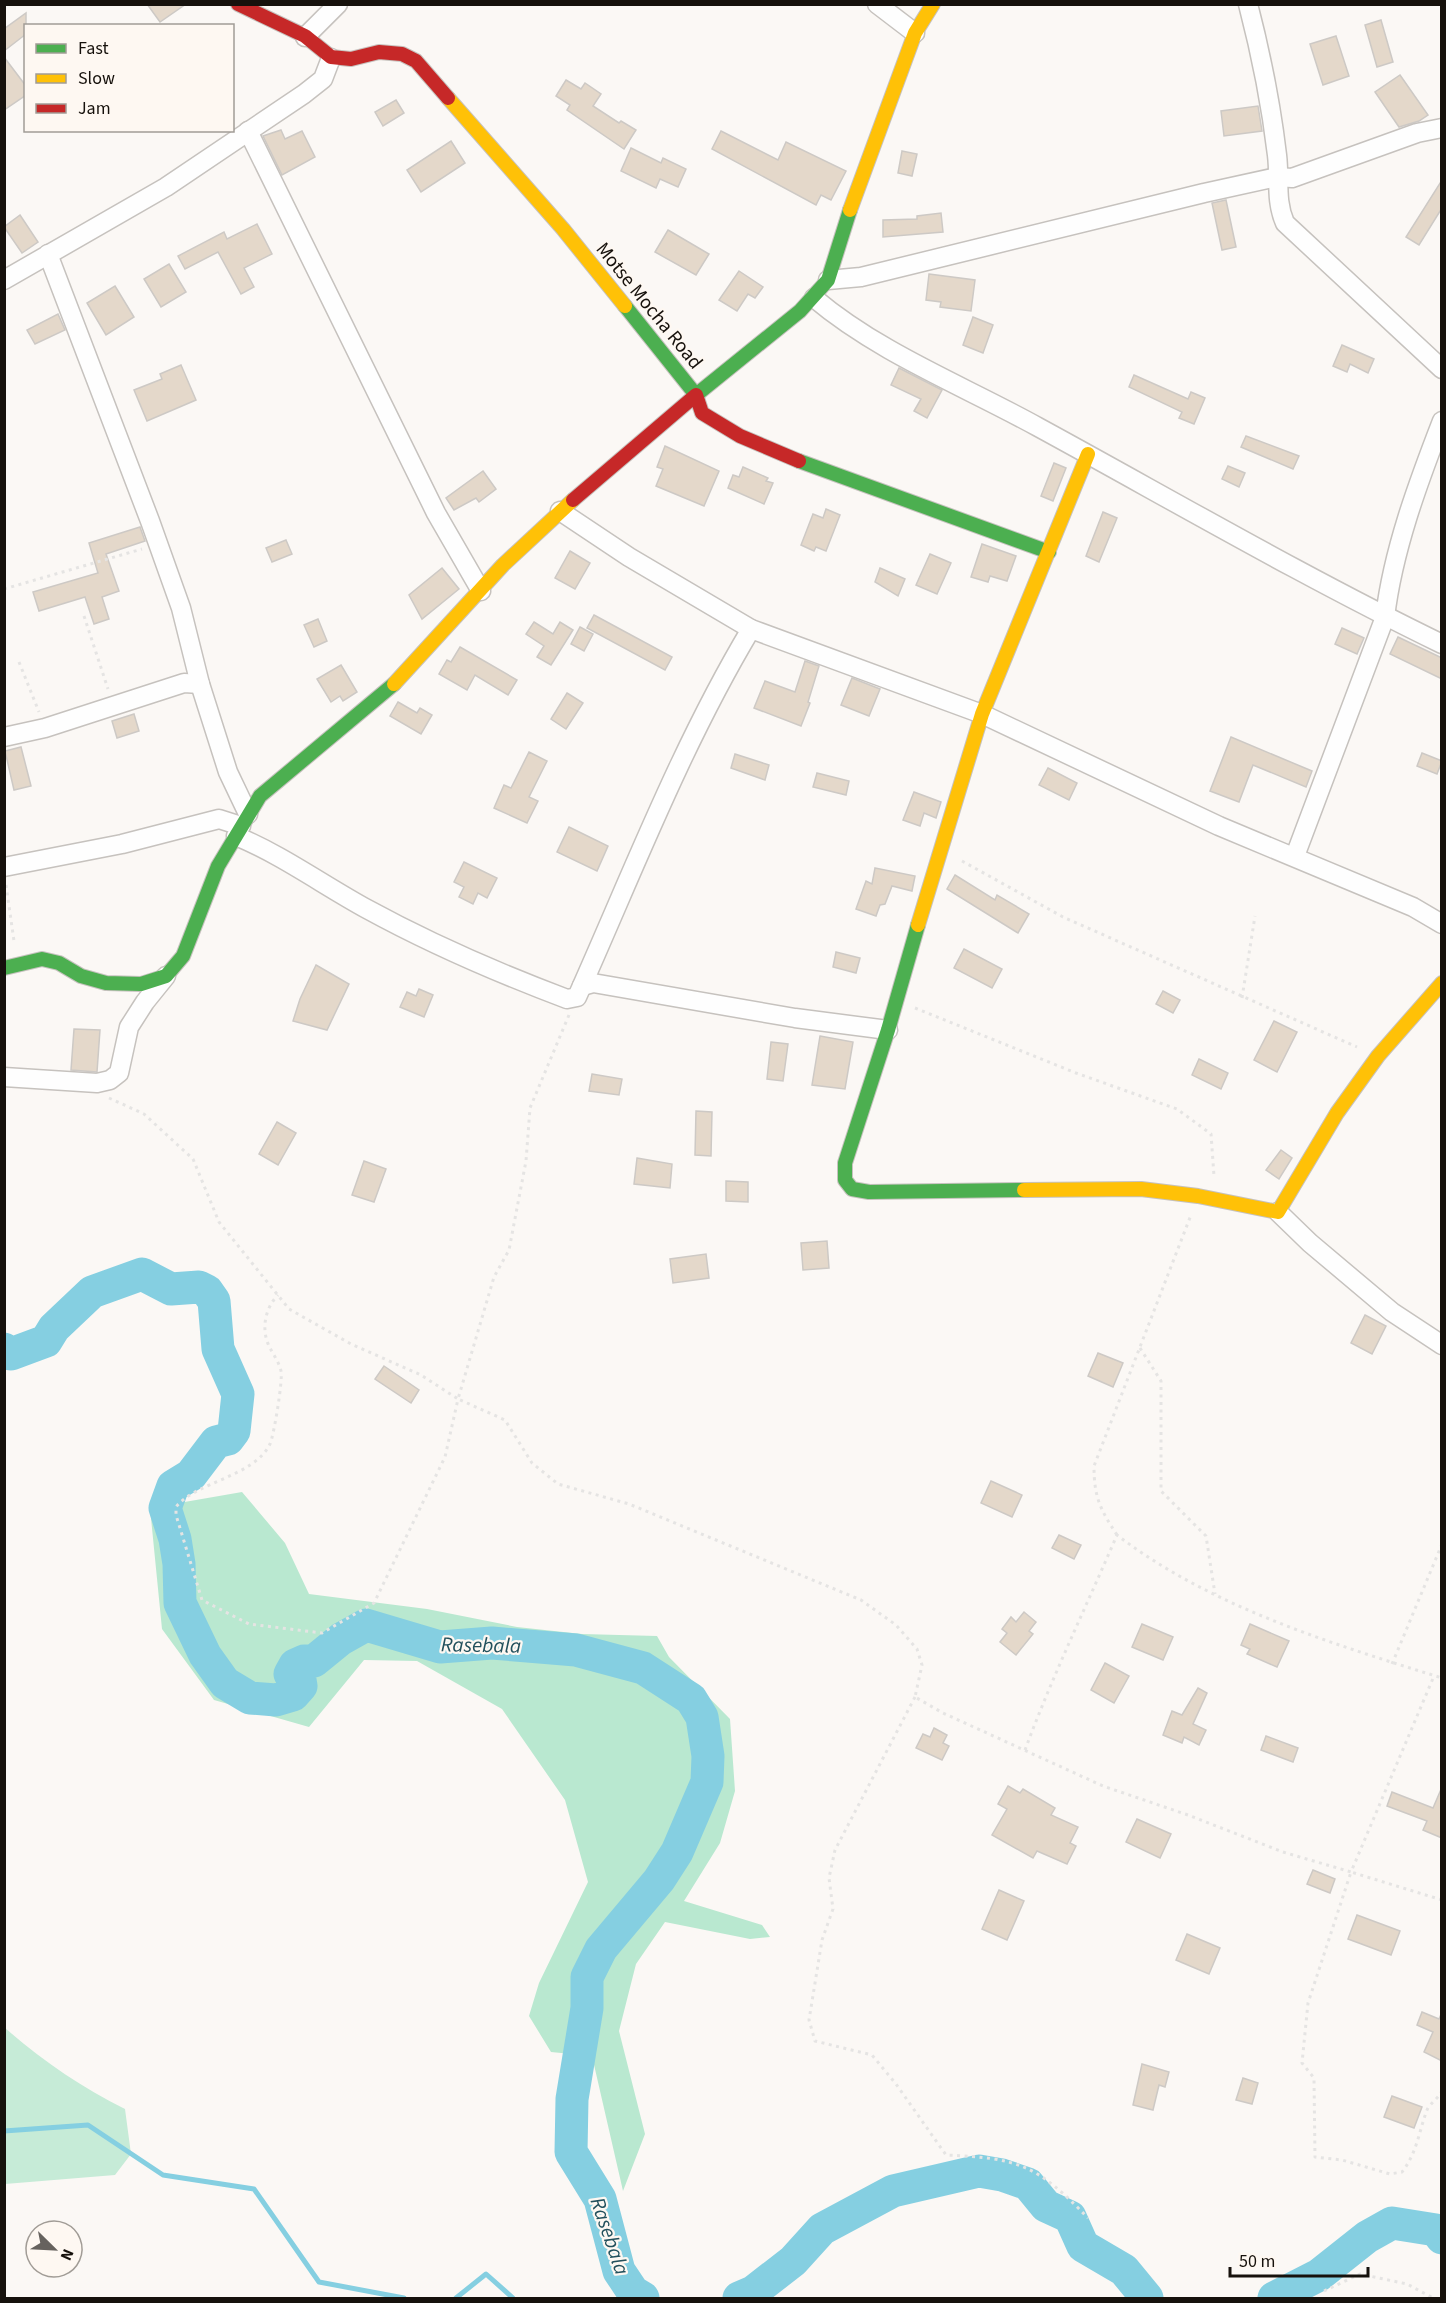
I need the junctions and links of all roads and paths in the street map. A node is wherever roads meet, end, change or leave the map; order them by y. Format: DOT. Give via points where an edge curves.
graph roads {
  1 [pos="238,4"];
  2 [pos="338,4"];
  3 [pos="877,4"];
  4 [pos="933,4"];
  5 [pos="1248,4"];
  6 [pos="915,33"];
  7 [pos="305,37"];
  8 [pos="331,57"];
  9 [pos="1442,128"];
  10 [pos="248,131"];
  11 [pos="1277,177"];
  12 [pos="48,255"];
  13 [pos="4,280"];
  14 [pos="828,280"];
  15 [pos="814,297"];
  16 [pos="1442,369"];
  17 [pos="696,395"];
  18 [pos="1442,421"];
  19 [pos="1088,454"];
  20 [pos="560,512"];
  21 [pos="158,545"];
  22 [pos="1049,552"];
  23 [pos="4,589"];
  24 [pos="481,591"];
  25 [pos="84,616"];
  26 [pos="1385,616"];
  27 [pos="751,629"];
  28 [pos="1442,644"];
  29 [pos="20,662"];
  30 [pos="200,684"];
  31 [pos="114,705"];
  32 [pos="982,714"];
  33 [pos="45,728"];
  34 [pos="4,737"];
  35 [pos="241,826"];
  36 [pos="941,849"];
  37 [pos="1295,856"];
  38 [pos="4,867"];
  39 [pos="4,874"];
  40 [pos="1256,915"];
  41 [pos="1442,924"];
  42 [pos="25,960"];
  43 [pos="4,968"];
  44 [pos="166,976"];
  45 [pos="1442,983"];
  46 [pos="579,992"];
  47 [pos="1242,998"];
  48 [pos="896,1000"];
  49 [pos="888,1030"];
  50 [pos="1378,1056"];
  51 [pos="4,1077"];
  52 [pos="97,1083"];
  53 [pos="1198,1196"];
  54 [pos="1278,1212"];
  55 [pos="278,1295"];
  56 [pos="1442,1346"];
  57 [pos="1140,1348"];
  58 [pos="458,1399"];
  59 [pos="1116,1535"];
  60 [pos="1442,1544"];
  61 [pos="1215,1594"];
  62 [pos="1392,1664"];
  63 [pos="1434,1676"];
  64 [pos="1442,1678"];
  65 [pos="915,1697"];
  66 [pos="1025,1750"];
  67 [pos="1351,1872"];
  68 [pos="1442,1900"];
  69 [pos="1442,2091"];
  70 [pos="1088,2218"];
  71 [pos="1324,2291"];
  72 [pos="1433,2298"];
  1 -- 7 [label="street"];
  2 -- 7 [label="street"];
  3 -- 6 [label="street"];
  4 -- 6 [label="street, Motse Mocha Road"];
  5 -- 11 [label="street" via="1261,54"];
  6 -- 14 [label="street, Motse Mocha Road" via="866,162"];
  7 -- 8 [label="street"];
  8 -- 10 [label="street" via="323,79"];
  8 -- 17 [label="street, Motse Mocha Road" via="352,58 384,49 404,53 416,61 563,229"];
  9 -- 11 [label="street" via="1417,133 1321,170 1292,178"];
  10 -- 12 [label="street" via="166,187"];
  10 -- 24 [label="street" via="436,513"];
  11 -- 14 [label="street" via="861,277"];
  11 -- 16 [label="street" via="1279,209 1285,223"];
  12 -- 13 [label="street"];
  12 -- 21 [label="street"];
  14 -- 15 [label="street, Motse Mocha Road"];
  15 -- 17 [label="street, Motse Mocha Road"];
  15 -- 19 [label="street" via="837,317 884,345"];
  17 -- 20 [label="street"];
  17 -- 22 [label="street" via="702,413 760,445"];
  18 -- 26 [label="street" via="1417,489 1389,585"];
  19 -- 22 [label="street"];
  19 -- 26 [label="street"];
  20 -- 24 [label="street"];
  20 -- 27 [label="street"];
  21 -- 23 [label="path"];
  21 -- 30 [label="street" via="181,608"];
  22 -- 32 [label="street"];
  24 -- 35 [label="street" via="392,686 260,796"];
  25 -- 31 [label="path"];
  26 -- 28 [label="street"];
  26 -- 37 [label="street"];
  27 -- 32 [label="street"];
  27 -- 46 [label="street" via="656,815"];
  29 -- 33 [label="path"];
  30 -- 31 [label="street" via="184,683"];
  30 -- 35 [label="street"];
  31 -- 33 [label="street"];
  32 -- 36 [label="street"];
  32 -- 37 [label="street" via="1219,826"];
  33 -- 34 [label="street"];
  35 -- 38 [label="street" via="219,819 122,844"];
  35 -- 44 [label="street" via="218,866 183,956"];
  35 -- 46 [label="street" via="280,857 447,951 567,999"];
  36 -- 47 [label="path" via="1063,917"];
  36 -- 48 [label="street"];
  37 -- 41 [label="street" via="1413,907"];
  39 -- 42 [label="path" via="14,942"];
  40 -- 47 [label="path"];
  42 -- 43 [label="street"];
  42 -- 44 [label="street" via="59,963 81,976 106,983 141,984"];
  44 -- 52 [label="street" via="129,1028 119,1073"];
  45 -- 50 [label="street"];
  46 -- 49 [label="street" via="593,983"];
  46 -- 58 [label="path" via="530,1108 526,1161 509,1250 494,1277"];
  47 -- 50 [label="path"];
  48 -- 49 [label="street"];
  48 -- 53 [label="path" via="1177,1109 1211,1134 1215,1175"];
  49 -- 53 [label="street" via="845,1163 845,1179 852,1189 1141,1189"];
  50 -- 54 [label="street" via="1337,1113"];
  51 -- 52 [label="street"];
  52 -- 55 [label="path" via="107,1098 144,1114 193,1159 219,1222"];
  53 -- 54 [label="street"];
  53 -- 57 [label="path"];
  54 -- 56 [label="street" via="1392,1312"];
  55 -- 58 [label="path" via="289,1309 351,1344 421,1375"];
  55 -- 58 [label="path" via="271,1302 264,1324 268,1344 282,1371 270,1444 253,1462 223,1481 183,1497 176,1507 202,1600 249,1624 322,1633 374,1602 445,1457"];
  57 -- 59 [label="path" via="1094,1466 1094,1491"];
  57 -- 61 [label="path" via="1161,1381 1161,1491 1206,1536"];
  58 -- 65 [label="path" via="506,1420 532,1463 558,1484 629,1504 861,1600 896,1625 917,1649 922,1665"];
  59 -- 61 [label="path" via="1142,1554"];
  59 -- 66 [label="path" via="1047,1690"];
  60 -- 62 [label="path"];
  61 -- 62 [label="path" via="1292,1628"];
  62 -- 63 [label="path"];
  63 -- 64 [label="path"];
  63 -- 67 [label="path"];
  65 -- 66 [label="path"];
  65 -- 70 [label="path" via="835,1850 829,1878 833,1909 822,1940 809,2020 815,2041 872,2055 946,2155 983,2156 1024,2165 1055,2184"];
  66 -- 67 [label="path" via="1103,1786 1283,1852"];
  67 -- 68 [label="path"];
  67 -- 69 [label="path" via="1308,2002 1302,2063 1314,2078 1315,2157 1342,2160 1390,2174 1402,2172 1428,2107"];
  71 -- 72 [label="path" via="1360,2274 1407,2284"];
}
